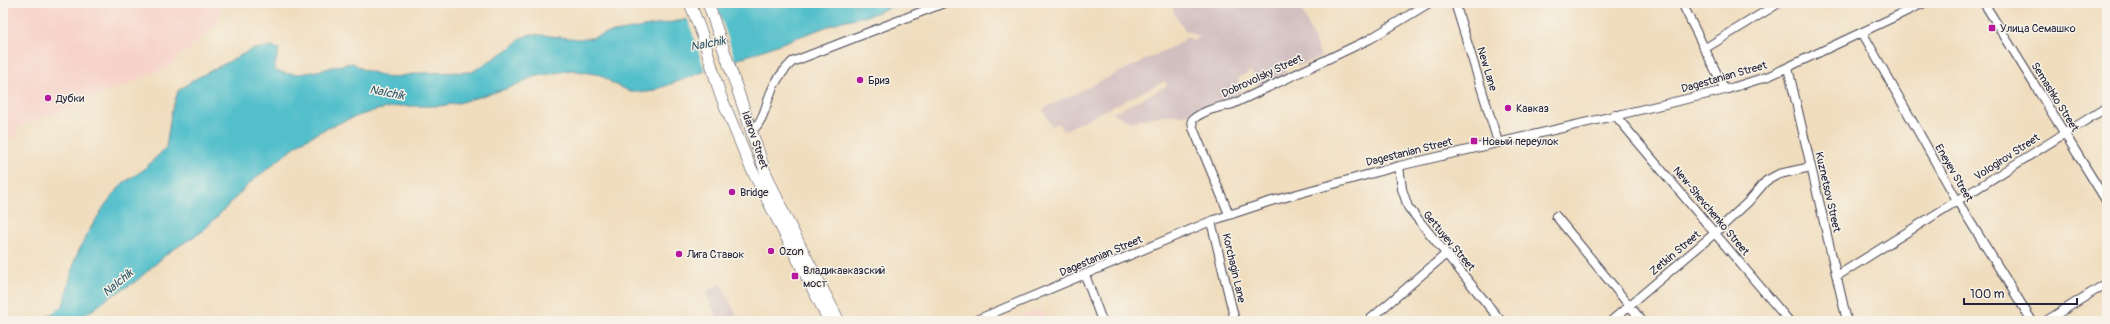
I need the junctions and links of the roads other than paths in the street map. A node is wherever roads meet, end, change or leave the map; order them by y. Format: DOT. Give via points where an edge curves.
graph roads {
  1 [pos="690,3"];
  2 [pos="708,3"];
  3 [pos="944,3"];
  4 [pos="1429,3"];
  5 [pos="1455,3"];
  6 [pos="1682,3"];
  7 [pos="1779,3"];
  8 [pos="1924,3"];
  9 [pos="1984,3"];
  10 [pos="1862,32"];
  11 [pos="1704,49"];
  12 [pos="1788,68"];
  13 [pos="1725,90"];
  14 [pos="2107,107"];
  15 [pos="1615,115"];
  16 [pos="752,131"];
  17 [pos="2064,133"];
  18 [pos="1498,142"];
  19 [pos="1399,166"];
  20 [pos="1811,167"];
  21 [pos="1958,202"];
  22 [pos="2107,202"];
  23 [pos="1229,214"];
  24 [pos="1556,216"];
  25 [pos="1211,220"];
  26 [pos="1716,233"];
  27 [pos="1446,254"];
  28 [pos="1085,275"];
  29 [pos="1837,276"];
  30 [pos="2107,283"];
  31 [pos="1629,306"];
  32 [pos="829,321"];
  33 [pos="839,321"];
  34 [pos="974,321"];
  35 [pos="1102,321"];
  36 [pos="1235,321"];
  37 [pos="1368,321"];
  38 [pos="1501,321"];
  39 [pos="1611,321"];
  40 [pos="1642,321"];
  41 [pos="1789,321"];
  42 [pos="1848,321"];
  43 [pos="2032,321"];
  44 [pos="2046,321"];
  1 -- 32 [label="main road, Idarov Street" via="720,94 762,193"];
  2 -- 16 [label="main road, Idarov Street"];
  3 -- 16 [label="street" via="792,62 778,78 770,93 763,117"];
  4 -- 23 [label="street, Dobrovolsky Street" via="1370,39 1233,104 1210,109 1192,120"];
  5 -- 18 [label="street, New Lane"];
  6 -- 11 [label="street"];
  7 -- 11 [label="street"];
  8 -- 10 [label="street, Dagestanian Street"];
  9 -- 17 [label="street, Semashko Street"];
  10 -- 12 [label="street, Dagestanian Street"];
  10 -- 21 [label="street, Eneyev Street"];
  11 -- 13 [label="street"];
  12 -- 13 [label="street, Dagestanian Street"];
  12 -- 20 [label="street, Kuznetsov Street"];
  13 -- 15 [label="street, Dagestanian Street"];
  14 -- 17 [label="street, Vologirov Street"];
  15 -- 18 [label="street, Dagestanian Street"];
  15 -- 26 [label="street, New-Shevchenko Street"];
  16 -- 33 [label="main road, Idarov Street" via="765,171 786,218"];
  17 -- 21 [label="street, Vologirov Street"];
  17 -- 22 [label="street, Semashko Street"];
  18 -- 19 [label="street, Dagestanian Street"];
  19 -- 23 [label="street, Dagestanian Street" via="1308,189"];
  19 -- 27 [label="street, Gettuyev Street" via="1402,189 1408,207"];
  20 -- 26 [label="street, Zetkin Street" via="1779,174 1766,181"];
  20 -- 29 [label="street, Kuznetsov Street"];
  21 -- 29 [label="street, Vologirov Street"];
  21 -- 43 [label="street, Eneyev Street"];
  23 -- 25 [label="street, Dagestanian Street"];
  24 -- 31 [label="street"];
  25 -- 28 [label="street, Dagestanian Street"];
  25 -- 36 [label="street, Korchagin Lane"];
  26 -- 31 [label="street, Zetkin Street"];
  26 -- 41 [label="street, New-Shevchenko Street"];
  27 -- 37 [label="street"];
  27 -- 38 [label="street, Gettuyev Street"];
  28 -- 34 [label="street, Dagestanian Street"];
  28 -- 35 [label="street"];
  29 -- 42 [label="street, Kuznetsov Street"];
  30 -- 44 [label="street"];
  31 -- 39 [label="street, Zetkin Street"];
  31 -- 40 [label="street"];
}
